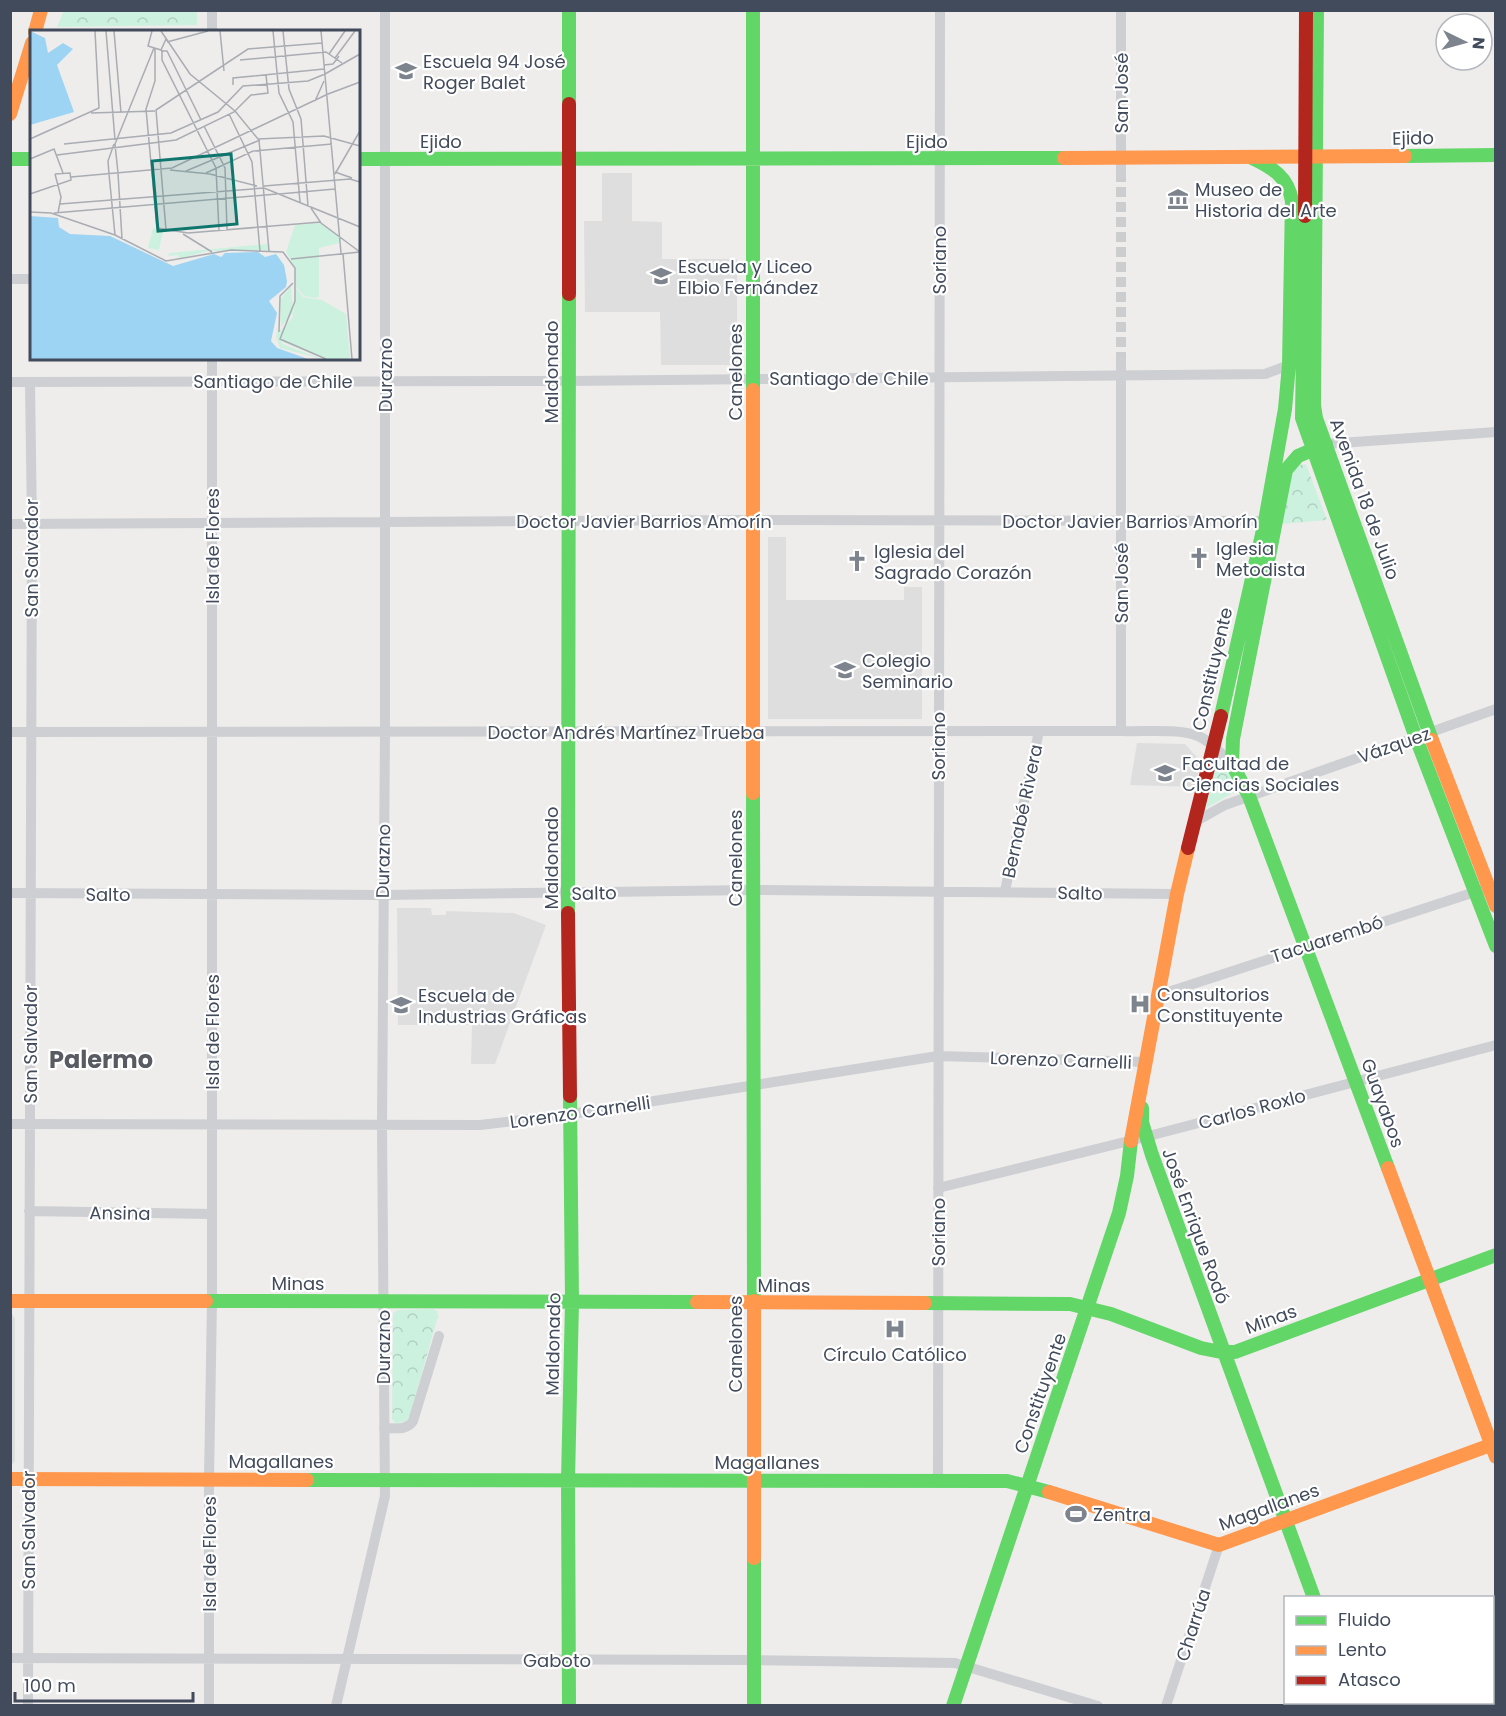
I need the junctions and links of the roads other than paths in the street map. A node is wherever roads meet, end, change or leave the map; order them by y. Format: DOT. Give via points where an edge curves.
graph roads {
  1 [pos="41,10"];
  2 [pos="212,10"];
  3 [pos="385,10"];
  4 [pos="569,10"];
  5 [pos="753,10"];
  6 [pos="940,10"];
  7 [pos="1121,10"];
  8 [pos="1306,10"];
  9 [pos="1317,10"];
  10 [pos="36,30"];
  11 [pos="212,30"];
  12 [pos="30,49"];
  13 [pos="10,114"];
  14 [pos="1496,155"];
  15 [pos="1312,157"];
  16 [pos="1121,158"];
  17 [pos="1252,158"];
  18 [pos="10,159"];
  19 [pos="30,159"];
  20 [pos="360,159"];
  21 [pos="384,159"];
  22 [pos="569,159"];
  23 [pos="753,159"];
  24 [pos="940,159"];
  25 [pos="1121,175"];
  26 [pos="1291,189"];
  27 [pos="1305,220"];
  28 [pos="1290,245"];
  29 [pos="10,279"];
  30 [pos="30,279"];
  31 [pos="212,360"];
  32 [pos="1121,362"];
  33 [pos="1289,364"];
  34 [pos="1121,375"];
  35 [pos="938,378"];
  36 [pos="753,379"];
  37 [pos="212,381"];
  38 [pos="386,381"];
  39 [pos="569,381"];
  40 [pos="10,382"];
  41 [pos="30,383"];
  42 [pos="1496,432"];
  43 [pos="1320,446"];
  44 [pos="753,520"];
  45 [pos="569,521"];
  46 [pos="939,521"];
  47 [pos="1120,521"];
  48 [pos="1271,521"];
  49 [pos="385,522"];
  50 [pos="212,523"];
  51 [pos="10,524"];
  52 [pos="32,524"];
  53 [pos="1496,709"];
  54 [pos="568,731"];
  55 [pos="938,731"];
  56 [pos="1039,731"];
  57 [pos="1121,731"];
  58 [pos="10,732"];
  59 [pos="31,732"];
  60 [pos="211,732"];
  61 [pos="385,732"];
  62 [pos="753,733"];
  63 [pos="1422,735"];
  64 [pos="1213,746"];
  65 [pos="1232,764"];
  66 [pos="1249,796"];
  67 [pos="1194,823"];
  68 [pos="1486,888"];
  69 [pos="753,890"];
  70 [pos="939,891"];
  71 [pos="1005,891"];
  72 [pos="568,893"];
  73 [pos="10,894"];
  74 [pos="30,894"];
  75 [pos="212,894"];
  76 [pos="1177,894"];
  77 [pos="383,895"];
  78 [pos="1496,906"];
  79 [pos="1305,946"];
  80 [pos="1496,946"];
  81 [pos="1159,995"];
  82 [pos="1496,1045"];
  83 [pos="938,1056"];
  84 [pos="1146,1062"];
  85 [pos="1355,1081"];
  86 [pos="754,1086"];
  87 [pos="1141,1087"];
  88 [pos="572,1114"];
  89 [pos="10,1124"];
  90 [pos="29,1124"];
  91 [pos="212,1124"];
  92 [pos="382,1125"];
  93 [pos="1145,1137"];
  94 [pos="1131,1141"];
  95 [pos="938,1188"];
  96 [pos="29,1211"];
  97 [pos="212,1214"];
  98 [pos="1496,1255"];
  99 [pos="1430,1280"];
  100 [pos="10,1301"];
  101 [pos="29,1301"];
  102 [pos="212,1301"];
  103 [pos="383,1301"];
  104 [pos="572,1302"];
  105 [pos="753,1303"];
  106 [pos="938,1304"];
  107 [pos="1088,1308"];
  108 [pos="439,1336"];
  109 [pos="1222,1353"];
  110 [pos="384,1428"];
  111 [pos="1494,1448"];
  112 [pos="10,1479"];
  113 [pos="28,1479"];
  114 [pos="209,1479"];
  115 [pos="384,1480"];
  116 [pos="568,1480"];
  117 [pos="753,1480"];
  118 [pos="938,1482"];
  119 [pos="1027,1485"];
  120 [pos="1286,1521"];
  121 [pos="1219,1545"];
  122 [pos="1313,1596"];
  123 [pos="10,1658"];
  124 [pos="28,1658"];
  125 [pos="209,1659"];
  126 [pos="346,1659"];
  127 [pos="568,1660"];
  128 [pos="753,1660"];
  129 [pos="966,1666"];
  130 [pos="28,1706"];
  131 [pos="209,1706"];
  132 [pos="336,1706"];
  133 [pos="568,1706"];
  134 [pos="754,1706"];
  135 [pos="953,1706"];
  136 [pos="1098,1706"];
  137 [pos="1166,1706"];
  1 -- 10 [label="street"];
  2 -- 11 [label="street"];
  3 -- 21 [label="street, Durazno"];
  4 -- 22 [label="street, Maldonado"];
  5 -- 23 [label="street, Canelones"];
  6 -- 24 [label="street, Soriano"];
  7 -- 16 [label="street, San José"];
  8 -- 15 [label="street, Avenida 18 de Julio"];
  9 -- 15 [label="street, Avenida 18 de Julio"];
  12 -- 13 [label="street"];
  14 -- 15 [label="street, Ejido"];
  15 -- 17 [label="street, Ejido"];
  15 -- 27 [label="street, Avenida 18 de Julio"];
  15 -- 43 [label="street, Avenida 18 de Julio" via="1314,405"];
  16 -- 17 [label="street, Ejido"];
  16 -- 24 [label="street, Ejido"];
  16 -- 25 [label="street, San José"];
  17 -- 26 [label="street, Avenida 18 de Julio" via="1277,171"];
  18 -- 19 [label="street"];
  20 -- 21 [label="street, Ejido"];
  21 -- 22 [label="street, Ejido"];
  21 -- 38 [label="street, Durazno"];
  22 -- 23 [label="street, Ejido"];
  22 -- 39 [label="street, Maldonado"];
  23 -- 24 [label="street, Ejido"];
  23 -- 36 [label="street, Canelones"];
  24 -- 35 [label="street, Soriano"];
  26 -- 27 [label="street, Avenida 18 de Julio"];
  26 -- 28 [label="street"];
  27 -- 28 [label="street"];
  27 -- 43 [label="street, Avenida 18 de Julio" via="1302,418"];
  28 -- 33 [label="street"];
  29 -- 30 [label="street"];
  31 -- 37 [label="street, Isla de Flores"];
  32 -- 34 [label="street, San José"];
  33 -- 34 [label="street, Santiago de Chile" via="1265,374"];
  33 -- 48 [label="street, Constituyente"];
  34 -- 35 [label="street, Santiago de Chile"];
  34 -- 47 [label="street, San José"];
  35 -- 36 [label="street, Santiago de Chile"];
  35 -- 46 [label="street, Soriano"];
  36 -- 39 [label="street, Santiago de Chile"];
  36 -- 44 [label="street, Canelones"];
  37 -- 38 [label="street, Santiago de Chile"];
  37 -- 41 [label="street, Santiago de Chile"];
  37 -- 50 [label="street, Isla de Flores"];
  38 -- 39 [label="street, Santiago de Chile"];
  38 -- 49 [label="street, Durazno"];
  39 -- 45 [label="street, Maldonado"];
  40 -- 41 [label="street, Santiago de Chile"];
  41 -- 52 [label="street, San Salvador"];
  42 -- 43 [label="street"];
  43 -- 48 [label="street, Constituyente" via="1299,453 1291,462"];
  43 -- 63 [label="street, Avenida 18 de Julio"];
  44 -- 45 [label="street, Doctor Javier Barrios Amorín"];
  44 -- 46 [label="street, Doctor Javier Barrios Amorín"];
  44 -- 62 [label="street, Canelones"];
  45 -- 49 [label="street, Doctor Javier Barrios Amorín"];
  45 -- 54 [label="street, Maldonado"];
  46 -- 47 [label="street, Doctor Javier Barrios Amorín"];
  46 -- 55 [label="street, Soriano"];
  47 -- 48 [label="street, Doctor Javier Barrios Amorín"];
  47 -- 57 [label="street, San José"];
  48 -- 64 [label="street, Constituyente"];
  48 -- 65 [label="street, Constituyente"];
  49 -- 50 [label="street, Doctor Javier Barrios Amorín"];
  49 -- 61 [label="street, Durazno"];
  50 -- 52 [label="street, Doctor Javier Barrios Amorín"];
  50 -- 60 [label="street, Isla de Flores"];
  51 -- 52 [label="street, Doctor Javier Barrios Amorín"];
  52 -- 59 [label="street, San Salvador"];
  53 -- 63 [label="street, Vázquez"];
  54 -- 61 [label="street, Doctor Andrés Martínez Trueba"];
  54 -- 62 [label="street, Doctor Andrés Martínez Trueba"];
  54 -- 72 [label="street, Maldonado"];
  55 -- 56 [label="street, Doctor Andrés Martínez Trueba"];
  55 -- 62 [label="street, Doctor Andrés Martínez Trueba"];
  55 -- 70 [label="street, Soriano"];
  56 -- 57 [label="street, Doctor Andrés Martínez Trueba"];
  56 -- 71 [label="street, Bernabé Rivera"];
  57 -- 64 [label="street, Doctor Andrés Martínez Trueba" via="1185,733"];
  58 -- 59 [label="street, Doctor Andrés Martínez Trueba"];
  59 -- 60 [label="street, Doctor Andrés Martínez Trueba"];
  59 -- 74 [label="street, San Salvador"];
  60 -- 61 [label="street, Doctor Andrés Martínez Trueba"];
  60 -- 75 [label="street, Isla de Flores"];
  61 -- 77 [label="street, Durazno"];
  62 -- 69 [label="street, Canelones"];
  63 -- 66 [label="street, Vázquez"];
  63 -- 68 [label="street, Avenida 18 de Julio"];
  64 -- 65 [label="street, Doctor Andrés Martínez Trueba"];
  64 -- 67 [label="street, Constituyente"];
  65 -- 66 [label="street, Guayabos"];
  66 -- 67 [label="street, Vázquez"];
  66 -- 79 [label="street, Guayabos"];
  67 -- 76 [label="street, Constituyente"];
  68 -- 78 [label="street, Avenida 18 de Julio"];
  68 -- 79 [label="street, Tacuarembó"];
  68 -- 80 [label="street, Avenida 18 de Julio"];
  69 -- 70 [label="street, Salto"];
  69 -- 72 [label="street, Salto"];
  69 -- 86 [label="street, Canelones"];
  70 -- 71 [label="street, Salto"];
  70 -- 83 [label="street, Soriano"];
  71 -- 76 [label="street, Salto"];
  72 -- 77 [label="street, Salto"];
  72 -- 88 [label="street, Maldonado"];
  73 -- 74 [label="street, Salto"];
  74 -- 75 [label="street, Salto"];
  74 -- 90 [label="street, San Salvador"];
  75 -- 77 [label="street, Salto"];
  75 -- 91 [label="street, Isla de Flores"];
  76 -- 81 [label="street, Constituyente"];
  77 -- 92 [label="street, Durazno"];
  79 -- 81 [label="street, Tacuarembó"];
  79 -- 85 [label="street, Guayabos"];
  81 -- 84 [label="street, Constituyente"];
  82 -- 85 [label="street, Carlos Roxlo"];
  83 -- 84 [label="street, Lorenzo Carnelli"];
  83 -- 86 [label="street, Lorenzo Carnelli"];
  83 -- 95 [label="street, Soriano"];
  84 -- 87 [label="street, Constituyente"];
  85 -- 93 [label="street, Carlos Roxlo"];
  85 -- 99 [label="street, Guayabos"];
  86 -- 88 [label="street, Lorenzo Carnelli"];
  86 -- 105 [label="street, Canelones"];
  87 -- 93 [label="street, Constituyente"];
  87 -- 94 [label="street, Constituyente"];
  88 -- 92 [label="street, Lorenzo Carnelli" via="480,1125"];
  88 -- 104 [label="street, Maldonado"];
  89 -- 90 [label="street, Lorenzo Carnelli"];
  90 -- 91 [label="street, Lorenzo Carnelli"];
  90 -- 96 [label="street, San Salvador"];
  91 -- 92 [label="street, Lorenzo Carnelli"];
  91 -- 97 [label="street, Isla de Flores"];
  92 -- 103 [label="street, Durazno"];
  93 -- 94 [label="street, Carlos Roxlo"];
  93 -- 109 [label="street, José Enrique Rodó"];
  94 -- 95 [label="street, Carlos Roxlo"];
  94 -- 107 [label="street, Constituyente" via="1119,1214"];
  95 -- 106 [label="street, Soriano"];
  96 -- 97 [label="street, Ansina"];
  96 -- 101 [label="street, San Salvador"];
  97 -- 102 [label="street, Isla de Flores"];
  98 -- 99 [label="street, Minas"];
  99 -- 109 [label="street, Minas" via="1235,1352"];
  99 -- 111 [label="street, Guayabos"];
  100 -- 101 [label="street, Minas"];
  101 -- 102 [label="street, Minas"];
  101 -- 113 [label="street, San Salvador"];
  102 -- 103 [label="street, Minas"];
  102 -- 114 [label="street, Isla de Flores"];
  103 -- 104 [label="street, Minas"];
  103 -- 110 [label="street, Durazno"];
  104 -- 105 [label="street, Minas"];
  104 -- 116 [label="street, Maldonado"];
  105 -- 106 [label="street, Minas"];
  105 -- 117 [label="street, Canelones"];
  106 -- 107 [label="street, Minas" via="1070,1304"];
  106 -- 118 [label="street, Soriano"];
  107 -- 109 [label="street, Minas"];
  107 -- 119 [label="street, Constituyente"];
  108 -- 110 [label="street" via="413,1420 404,1428"];
  109 -- 120 [label="street, José Enrique Rodó"];
  110 -- 115 [label="street, Durazno"];
  111 -- 120 [label="street, Magallanes"];
  112 -- 113 [label="street, Magallanes"];
  113 -- 114 [label="street, Magallanes"];
  113 -- 124 [label="street, San Salvador"];
  114 -- 115 [label="street, Magallanes"];
  114 -- 125 [label="street, Isla de Flores"];
  115 -- 116 [label="street, Magallanes"];
  115 -- 126 [label="street, Durazno" via="385,1496"];
  116 -- 117 [label="street, Magallanes"];
  116 -- 127 [label="street, Maldonado"];
  117 -- 118 [label="street, Magallanes"];
  117 -- 128 [label="street, Canelones"];
  118 -- 119 [label="street, Magallanes" via="1007,1481"];
  119 -- 121 [label="street, Magallanes"];
  119 -- 129 [label="street, Constituyente"];
  120 -- 121 [label="street, Magallanes"];
  120 -- 122 [label="street, José Enrique Rodó"];
  121 -- 137 [label="street, Charrúa"];
  123 -- 124 [label="street, Gaboto"];
  124 -- 125 [label="street, Gaboto"];
  124 -- 130 [label="street, San Salvador"];
  125 -- 126 [label="street, Gaboto"];
  125 -- 131 [label="street, Isla de Flores"];
  126 -- 127 [label="street, Gaboto"];
  126 -- 132 [label="street, Durazno"];
  127 -- 128 [label="street, Gaboto"];
  127 -- 133 [label="street, Maldonado"];
  128 -- 129 [label="street, Gaboto"];
  128 -- 134 [label="street, Canelones"];
  129 -- 135 [label="street, Constituyente"];
  129 -- 136 [label="street, Gaboto"];
}
